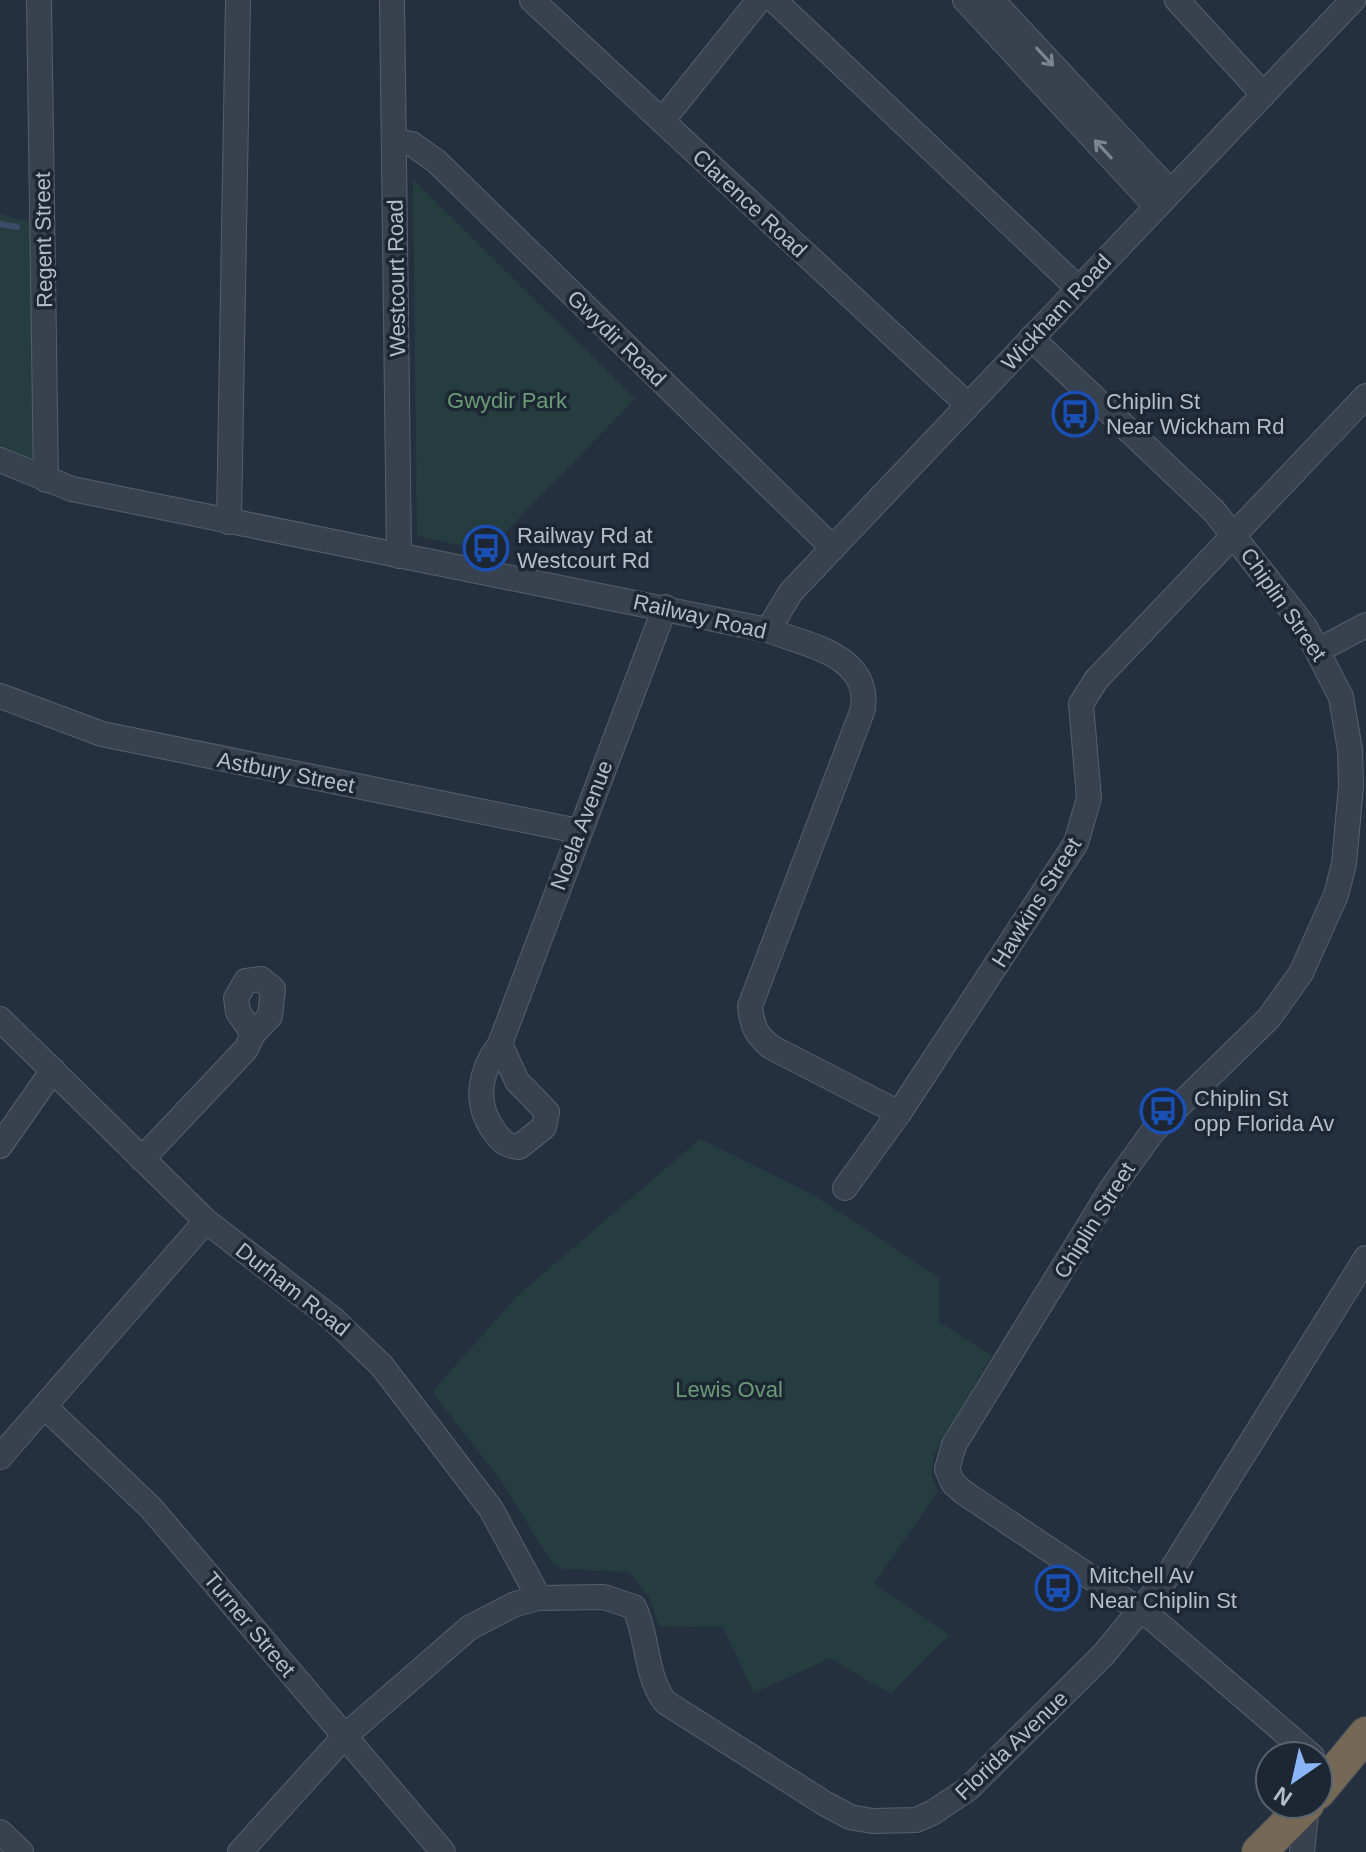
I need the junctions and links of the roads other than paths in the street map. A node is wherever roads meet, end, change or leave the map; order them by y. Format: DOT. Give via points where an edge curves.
graph roads {
  1 [pos="39,0"];
  2 [pos="238,0"];
  3 [pos="392,0"];
  4 [pos="532,0"];
  5 [pos="758,0"];
  6 [pos="774,0"];
  7 [pos="965,0"];
  8 [pos="992,0"];
  9 [pos="1177,0"];
  10 [pos="1353,0"];
  11 [pos="1263,94"];
  12 [pos="662,121"];
  13 [pos="394,141"];
  14 [pos="1163,199"];
  15 [pos="1078,288"];
  16 [pos="1031,338"];
  17 [pos="1366,396"];
  18 [pos="968,405"];
  19 [pos="0,460"];
  20 [pos="46,480"];
  21 [pos="229,522"];
  22 [pos="1235,535"];
  23 [pos="833,548"];
  24 [pos="399,556"];
  25 [pos="665,607"];
  26 [pos="1366,625"];
  27 [pos="768,630"];
  28 [pos="1319,650"];
  29 [pos="0,696"];
  30 [pos="1358,786"];
  31 [pos="578,831"];
  32 [pos="0,1019"];
  33 [pos="253,1034"];
  34 [pos="500,1044"];
  35 [pos="53,1070"];
  36 [pos="899,1113"];
  37 [pos="0,1146"];
  38 [pos="142,1159"];
  39 [pos="845,1188"];
  40 [pos="206,1221"];
  41 [pos="1366,1258"];
  42 [pos="45,1407"];
  43 [pos="0,1457"];
  44 [pos="539,1598"];
  45 [pos="1142,1611"];
  46 [pos="1366,1734"];
  47 [pos="345,1736"];
  48 [pos="1286,1740"];
  49 [pos="1334,1760"];
  50 [pos="1291,1820"];
  51 [pos="1305,1820"];
  52 [pos="0,1832"];
  53 [pos="21,1852"];
  54 [pos="240,1852"];
  55 [pos="443,1852"];
  56 [pos="1259,1852"];
  57 [pos="1302,1852"];
  1 -- 20 [label="street, Regent Street"];
  2 -- 21 [label="street"];
  3 -- 13 [label="street, Westcourt Road"];
  4 -- 12 [label="street, Clarence Road"];
  5 -- 12 [label="street"];
  6 -- 15 [label="street"];
  14 -- 7 [label="street, one-way"];
  8 -- 14 [label="street, one-way"];
  9 -- 11 [label="street"];
  10 -- 11 [label="street, Wickham Road"];
  11 -- 14 [label="street, Wickham Road"];
  12 -- 18 [label="street, Clarence Road"];
  13 -- 23 [label="street, Gwydir Road" via="412,144 436,161"];
  13 -- 24 [label="street, Westcourt Road"];
  14 -- 15 [label="street, Wickham Road"];
  15 -- 16 [label="street, Wickham Road"];
  16 -- 18 [label="street, Wickham Road"];
  16 -- 22 [label="street, Chiplin Street"];
  17 -- 22 [label="street, Hawkins Street"];
  18 -- 23 [label="street, Wickham Road"];
  19 -- 20 [label="street, Railway Road"];
  20 -- 21 [label="street, Railway Road"];
  21 -- 24 [label="street, Railway Road"];
  22 -- 28 [label="street, Chiplin Street"];
  22 -- 36 [label="street, Hawkins Street" via="1096,680 1081,704 1089,798 1076,843"];
  23 -- 27 [label="street, Wickham Road" via="783,602"];
  24 -- 25 [label="street, Railway Road"];
  25 -- 27 [label="street, Railway Road"];
  25 -- 31 [label="street, Noela Avenue"];
  26 -- 28 [label="street"];
  27 -- 36 [label="street, Railway Road" via="853,666 865,696 750,1006 751,1024 771,1047"];
  28 -- 30 [label="street, Chiplin Street" via="1341,697"];
  29 -- 31 [label="street, Astbury Street" via="102,734"];
  30 -- 45 [label="street, Chiplin Street" via="1344,864 1317,945 1287,995 1154,1130 1112,1188 946,1462 949,1476 963,1492"];
  31 -- 34 [label="street, Noela Avenue"];
  32 -- 35 [label="street, Durham Road"];
  33 -- 38 [label="street" via="236,1064"];
  35 -- 37 [label="street"];
  35 -- 38 [label="street, Durham Road"];
  36 -- 39 [label="street, Hawkins Street"];
  38 -- 40 [label="street, Durham Road"];
  40 -- 42 [label="street"];
  40 -- 44 [label="street, Durham Road" via="333,1319 382,1366 491,1509"];
  41 -- 45 [label="street, Florida Avenue"];
  42 -- 43 [label="street"];
  42 -- 47 [label="street, Turner Street" via="151,1508"];
  44 -- 45 [label="street, Florida Avenue" via="604,1597 634,1607 650,1676 665,1702 824,1803 872,1821 916,1820 960,1796"];
  44 -- 47 [label="street" via="469,1628"];
  45 -- 48 [label="street"];
  46 -- 49 [label="highway"];
  47 -- 54 [label="street"];
  47 -- 55 [label="street, Turner Street"];
  50 -- 56 [label="highway"];
  51 -- 57 [label="street"];
  52 -- 53 [label="street"];
}
